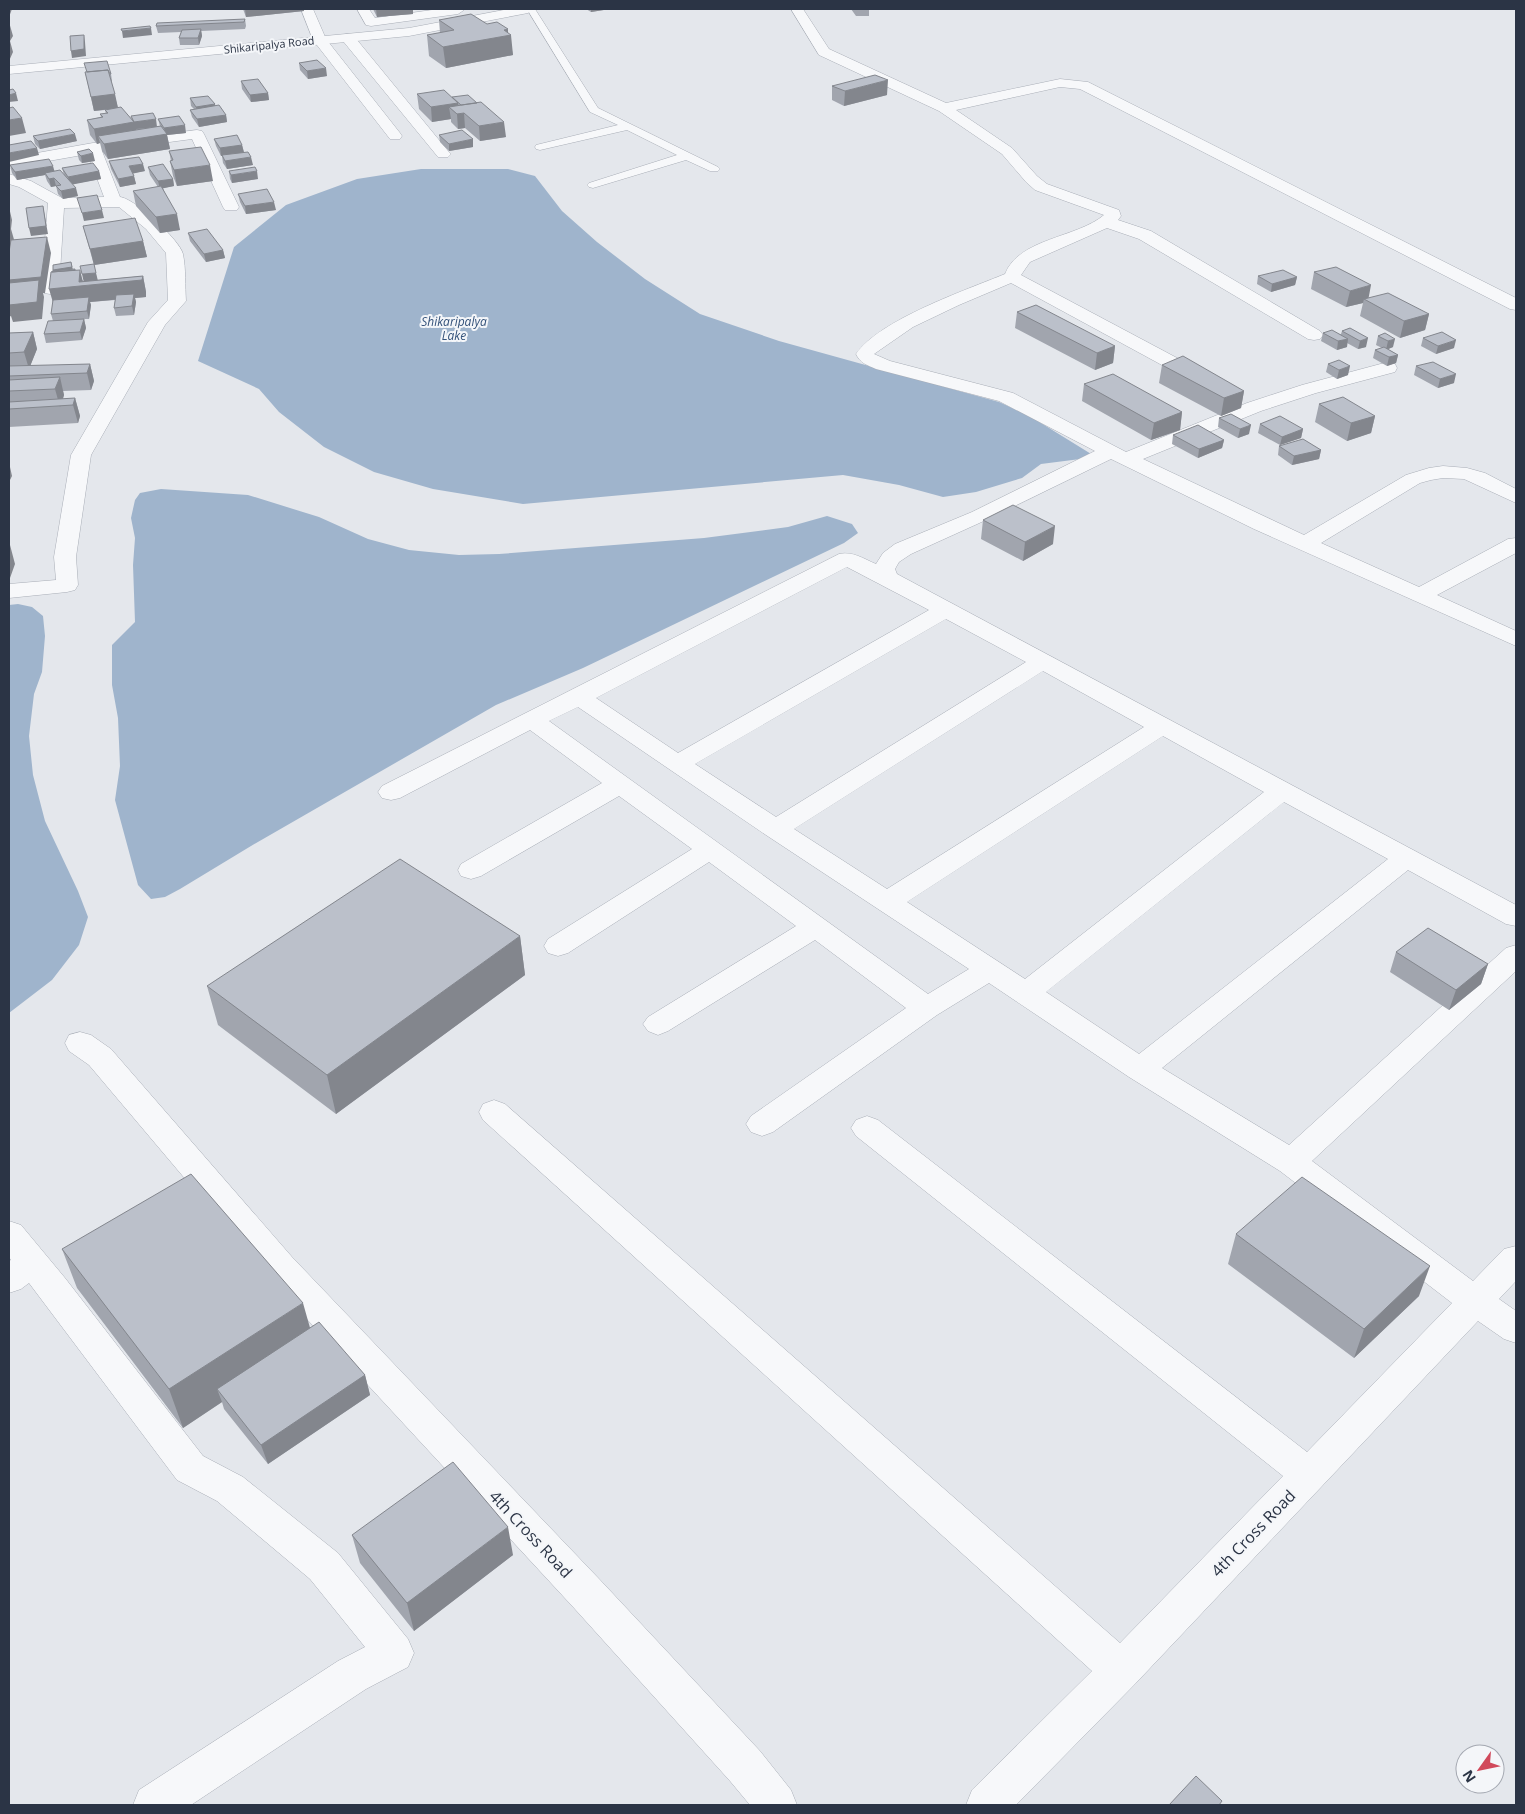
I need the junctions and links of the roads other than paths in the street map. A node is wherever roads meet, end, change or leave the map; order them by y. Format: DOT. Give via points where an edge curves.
graph roads {
  1 [pos="307,9"];
  2 [pos="363,9"];
  3 [pos="529,9"];
  4 [pos="797,9"];
  5 [pos="460,13"];
  6 [pos="426,15"];
  7 [pos="436,27"];
  8 [pos="348,38"];
  9 [pos="320,40"];
  10 [pos="9,70"];
  11 [pos="944,108"];
  12 [pos="187,117"];
  13 [pos="628,126"];
  14 [pos="197,134"];
  15 [pos="395,136"];
  16 [pos="540,147"];
  17 [pos="93,148"];
  18 [pos="443,154"];
  19 [pos="687,156"];
  20 [pos="9,163"];
  21 [pos="714,169"];
  22 [pos="9,179"];
  23 [pos="593,185"];
  24 [pos="56,201"];
  25 [pos="114,202"];
  26 [pos="231,207"];
  27 [pos="1106,222"];
  28 [pos="1012,277"];
  29 [pos="50,290"];
  30 [pos="1516,304"];
  31 [pos="1314,335"];
  32 [pos="1388,368"];
  33 [pos="1220,389"];
  34 [pos="1118,456"];
  35 [pos="1516,497"];
  36 [pos="1306,543"];
  37 [pos="1516,544"];
  38 [pos="888,578"];
  39 [pos="9,591"];
  40 [pos="1420,595"];
  41 [pos="946,610"];
  42 [pos="1516,639"];
  43 [pos="1042,662"];
  44 [pos="579,697"];
  45 [pos="532,720"];
  46 [pos="1162,726"];
  47 [pos="677,764"];
  48 [pos="620,784"];
  49 [pos="1282,791"];
  50 [pos="392,792"];
  51 [pos="775,829"];
  52 [pos="710,850"];
  53 [pos="1406,858"];
  54 [pos="471,870"];
  55 [pos="887,902"];
  56 [pos="1516,917"];
  57 [pos="815,927"];
  58 [pos="558,946"];
  59 [pos="1516,955"];
  60 [pos="990,969"];
  61 [pos="1026,993"];
  62 [pos="927,1008"];
  63 [pos="658,1024"];
  64 [pos="80,1043"];
  65 [pos="1140,1069"];
  66 [pos="494,1112"];
  67 [pos="762,1124"];
  68 [pos="867,1128"];
  69 [pos="1291,1162"];
  70 [pos="9,1234"];
  71 [pos="1516,1259"];
  72 [pos="21,1271"];
  73 [pos="1475,1301"];
  74 [pos="1516,1329"];
  75 [pos="1309,1475"];
  76 [pos="1122,1670"];
  77 [pos="154,1805"];
  78 [pos="776,1805"];
  79 [pos="987,1805"];
  1 -- 9 [label="street"];
  2 -- 6 [label="street" via="371,22"];
  3 -- 5 [label="street, Shikaripalya Road"];
  3 -- 13 [label="lane" via="594,110"];
  4 -- 11 [label="street" via="824,52"];
  5 -- 6 [label="street"];
  5 -- 7 [label="street, Shikaripalya Road"];
  6 -- 7 [label="street"];
  7 -- 8 [label="street, Shikaripalya Road"];
  8 -- 9 [label="street, Shikaripalya Road"];
  8 -- 18 [label="street"];
  9 -- 10 [label="street, Shikaripalya Road"];
  9 -- 15 [label="street"];
  11 -- 27 [label="street" via="1009,152 1026,175 1039,185 1060,197 1103,208 1112,214"];
  11 -- 30 [label="street" via="1060,83 1083,85"];
  12 -- 14 [label="street"];
  13 -- 16 [label="lane"];
  13 -- 19 [label="lane"];
  14 -- 17 [label="street"];
  14 -- 26 [label="street"];
  17 -- 20 [label="street"];
  17 -- 25 [label="street"];
  19 -- 21 [label="lane"];
  19 -- 23 [label="lane"];
  22 -- 24 [label="street"];
  24 -- 25 [label="street"];
  24 -- 29 [label="street"];
  25 -- 39 [label="street" via="123,202 152,226 174,252 177,301 157,322 81,455 65,557 67,585"];
  27 -- 28 [label="street" via="1024,258"];
  27 -- 31 [label="street" via="1145,234"];
  28 -- 33 [label="street"];
  28 -- 34 [label="street" via="907,323 868,350 867,358 1006,397"];
  32 -- 34 [label="street" via="1246,403"];
  34 -- 36 [label="street"];
  34 -- 38 [label="street" via="903,549 891,558 884,569"];
  35 -- 36 [label="street" via="1468,474 1451,471 1432,474 1413,480"];
  36 -- 40 [label="street"];
  37 -- 40 [label="street"];
  38 -- 41 [label="street"];
  38 -- 44 [label="street" via="847,559"];
  40 -- 42 [label="street"];
  41 -- 43 [label="street"];
  41 -- 47 [label="street"];
  43 -- 46 [label="street"];
  43 -- 51 [label="street"];
  44 -- 45 [label="street"];
  44 -- 47 [label="street"];
  45 -- 48 [label="street"];
  45 -- 50 [label="street"];
  46 -- 49 [label="street"];
  46 -- 55 [label="street"];
  47 -- 51 [label="street"];
  48 -- 52 [label="street"];
  48 -- 54 [label="street"];
  49 -- 53 [label="street"];
  49 -- 61 [label="street"];
  51 -- 55 [label="street"];
  52 -- 57 [label="street"];
  52 -- 58 [label="street"];
  53 -- 56 [label="street"];
  53 -- 65 [label="street"];
  55 -- 60 [label="street"];
  57 -- 62 [label="street"];
  57 -- 63 [label="street"];
  59 -- 69 [label="street"];
  60 -- 61 [label="street"];
  60 -- 62 [label="street"];
  61 -- 65 [label="street"];
  62 -- 67 [label="street"];
  64 -- 78 [label="street, 4th Cross Road" via="100,1057 280,1267 601,1609 745,1766"];
  65 -- 69 [label="street"];
  66 -- 76 [label="street"];
  68 -- 75 [label="street"];
  69 -- 73 [label="street"];
  70 -- 72 [label="street"];
  71 -- 73 [label="street, 4th Cross Road"];
  72 -- 77 [label="street" via="190,1468 230,1489 324,1566 394,1653 352,1675"];
  73 -- 74 [label="street"];
  73 -- 75 [label="street, 4th Cross Road"];
  75 -- 76 [label="street, 4th Cross Road"];
  76 -- 79 [label="street, 4th Cross Road"];
}
